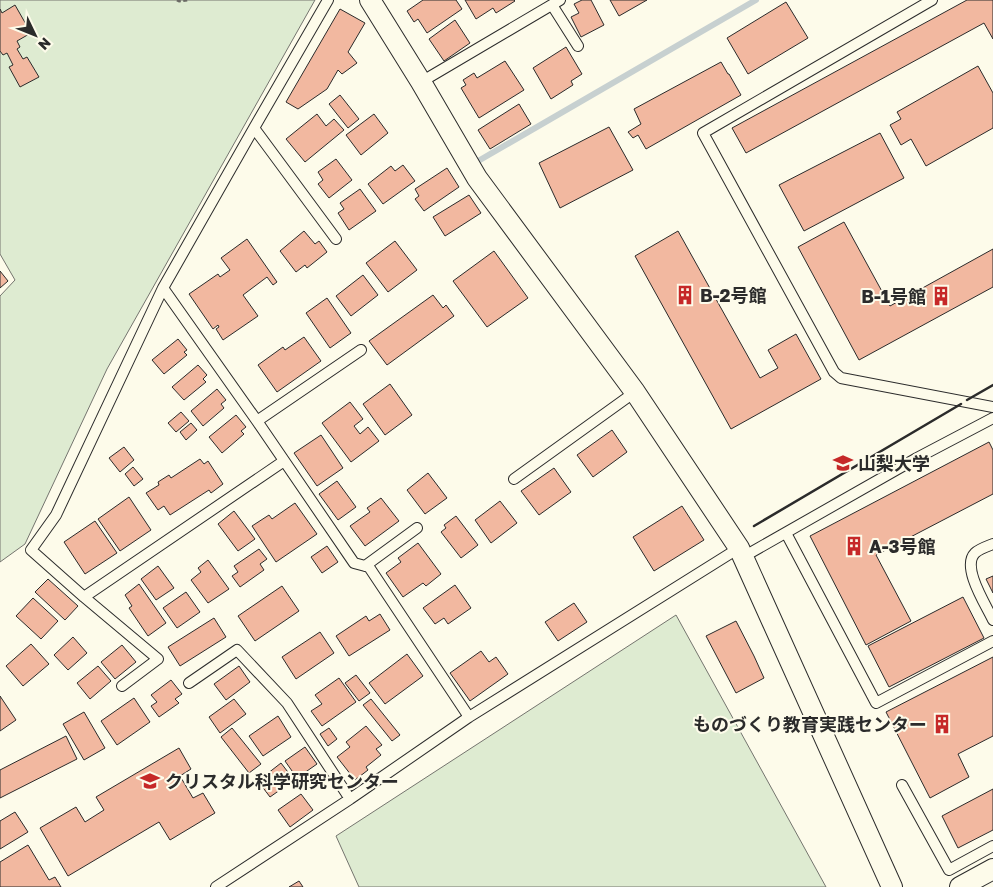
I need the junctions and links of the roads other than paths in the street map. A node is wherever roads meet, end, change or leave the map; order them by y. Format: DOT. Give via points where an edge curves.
graph roads {
  1 [pos="328,0"];
  2 [pos="370,0"];
  3 [pos="932,0"];
  4 [pos="556,2"];
  5 [pos="578,46"];
  6 [pos="421,82"];
  7 [pos="254,128"];
  8 [pos="336,239"];
  9 [pos="163,288"];
  10 [pos="361,350"];
  11 [pos="635,392"];
  12 [pos="993,407"];
  13 [pos="993,418"];
  14 [pos="257,421"];
  15 [pos="284,461"];
  16 [pos="514,479"];
  17 [pos="417,528"];
  18 [pos="786,532"];
  19 [pos="993,544"];
  20 [pos="741,553"];
  21 [pos="365,566"];
  22 [pos="84,597"];
  23 [pos="993,620"];
  24 [pos="993,641"];
  25 [pos="189,683"];
  26 [pos="122,686"];
  27 [pos="469,717"];
  28 [pos="902,785"];
  29 [pos="350,799"];
  30 [pos="993,846"];
  31 [pos="993,869"];
  32 [pos="216,887"];
  33 [pos="892,887"];
  34 [pos="960,887"];
  1 -- 7 [label="lane"];
  2 -- 6 [label="street"];
  3 -- 12 [label="lane" via="703,133 840,378"];
  4 -- 5 [label="lane"];
  4 -- 6 [label="lane"];
  6 -- 11 [label="street" via="477,178"];
  7 -- 8 [label="lane"];
  7 -- 9 [label="lane"];
  9 -- 14 [label="lane"];
  9 -- 22 [label="lane" via="56,515 31,550"];
  10 -- 14 [label="lane"];
  11 -- 16 [label="lane"];
  11 -- 20 [label="street"];
  13 -- 18 [label="lane"];
  14 -- 15 [label="lane"];
  15 -- 21 [label="lane" via="354,563"];
  15 -- 22 [label="lane"];
  17 -- 21 [label="lane"];
  18 -- 20 [label="lane"];
  18 -- 24 [label="lane" via="876,703"];
  19 -- 23 [label="lane" via="975,552 970,562 973,579"];
  20 -- 27 [label="lane"];
  20 -- 33 [label="street"];
  21 -- 27 [label="lane" via="369,567"];
  22 -- 26 [label="lane" via="158,659"];
  25 -- 29 [label="lane" via="237,650 287,703"];
  27 -- 29 [label="lane"];
  28 -- 30 [label="lane" via="949,870"];
  29 -- 32 [label="lane"];
  31 -- 34 [label="street"];
}
